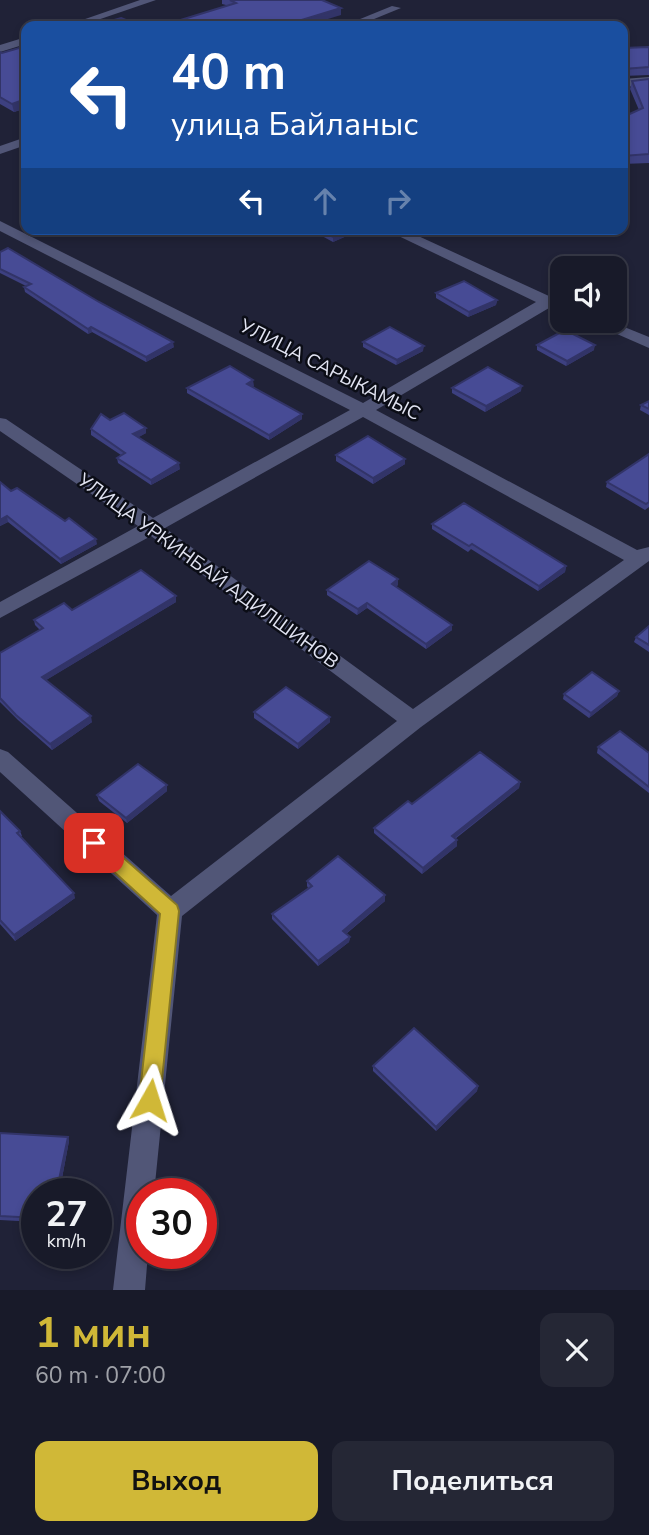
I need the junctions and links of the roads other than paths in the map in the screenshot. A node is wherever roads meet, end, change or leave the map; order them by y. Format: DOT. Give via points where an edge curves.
graph roads {
  1 [pos="151,0"];
  2 [pos="396,8"];
  3 [pos="86,21"];
  4 [pos="361,21"];
  5 [pos="21,42"];
  6 [pos="0,49"];
  7 [pos="649,81"];
  8 [pos="628,83"];
  9 [pos="21,143"];
  10 [pos="0,150"];
  11 [pos="0,225"];
  12 [pos="404,235"];
  13 [pos="550,303"];
  14 [pos="550,307"];
  15 [pos="625,333"];
  16 [pos="649,343"];
  17 [pos="363,410"];
  18 [pos="0,423"];
  19 [pos="152,527"];
  20 [pos="643,555"];
  21 [pos="0,611"];
  22 [pos="413,721"];
  23 [pos="0,758"];
  24 [pos="170,911"];
  25 [pos="130,1290"];
  1 -- 3 [label="street"];
  2 -- 4 [label="street"];
  5 -- 6 [label="street"];
  7 -- 8 [label="street"];
  9 -- 10 [label="street"];
  11 -- 17 [label="street, УЛИЦА САРЫКАМЫС"];
  12 -- 13 [label="street"];
  14 -- 17 [label="street"];
  15 -- 16 [label="street"];
  17 -- 19 [label="street"];
  17 -- 20 [label="street, УЛИЦА САРЫКАМЫС"];
  18 -- 19 [label="street, УЛИЦА УРКИНБАЙ АДИЛШИНОВ"];
  19 -- 21 [label="street"];
  19 -- 22 [label="street, УЛИЦА УРКИНБАЙ АДИЛШИНОВ"];
  20 -- 22 [label="street"];
  22 -- 24 [label="street"];
  23 -- 24 [label="street"];
  24 -- 25 [label="street"];
}
